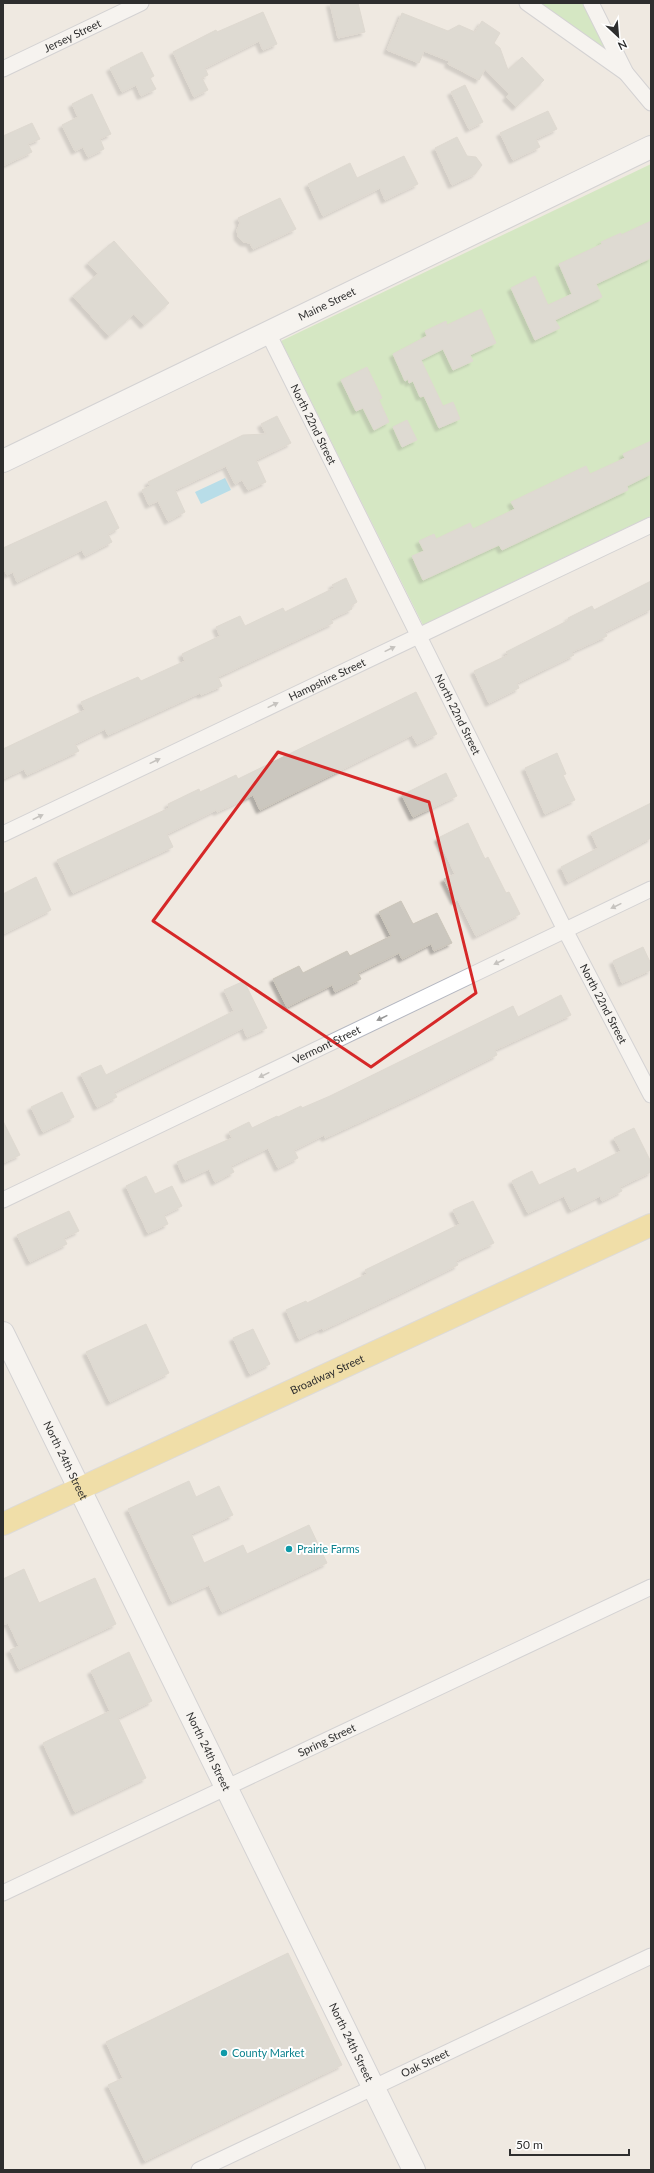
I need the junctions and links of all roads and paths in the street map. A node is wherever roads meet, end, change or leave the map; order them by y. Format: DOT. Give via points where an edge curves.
graph roads {
  1 [pos="141,3"];
  2 [pos="527,3"];
  3 [pos="591,3"];
  4 [pos="3,68"];
  5 [pos="626,72"];
  6 [pos="651,103"];
  7 [pos="651,147"];
  8 [pos="268,333"];
  9 [pos="3,461"];
  10 [pos="651,525"];
  11 [pos="419,635"];
  12 [pos="3,834"];
  13 [pos="651,889"];
  14 [pos="565,930"];
  15 [pos="651,1095"];
  16 [pos="3,1200"];
  17 [pos="651,1225"];
  18 [pos="3,1333"];
  19 [pos="80,1489"];
  20 [pos="3,1524"];
  21 [pos="651,1587"];
  22 [pos="226,1788"];
  23 [pos="3,1893"];
  24 [pos="651,1956"];
  25 [pos="373,2088"];
  26 [pos="199,2170"];
  27 [pos="414,2170"];
  1 -- 4 [label="street, Jersey Street"];
  2 -- 5 [label="street"];
  3 -- 5 [label="street"];
  5 -- 6 [label="street"];
  7 -- 8 [label="main road, Maine Street"];
  8 -- 9 [label="main road, Maine Street"];
  8 -- 11 [label="street, North 22nd Street"];
  10 -- 11 [label="street, Hampshire Street"];
  12 -- 11 [label="street, Hampshire Street, one-way"];
  11 -- 14 [label="street, North 22nd Street"];
  13 -- 14 [label="street, Vermont Street, one-way"];
  14 -- 15 [label="street, North 22nd Street"];
  14 -- 16 [label="street, Vermont Street, one-way"];
  17 -- 19 [label="main road, Broadway Street"];
  18 -- 19 [label="main road, North 24th Street"];
  19 -- 20 [label="main road, Broadway Street"];
  19 -- 22 [label="main road, North 24th Street"];
  21 -- 22 [label="street, Spring Street"];
  22 -- 23 [label="street, Spring Street"];
  22 -- 25 [label="main road, North 24th Street"];
  24 -- 25 [label="street, Oak Street"];
  25 -- 26 [label="street, Oak Street"];
  25 -- 27 [label="main road, North 24th Street"];
}
